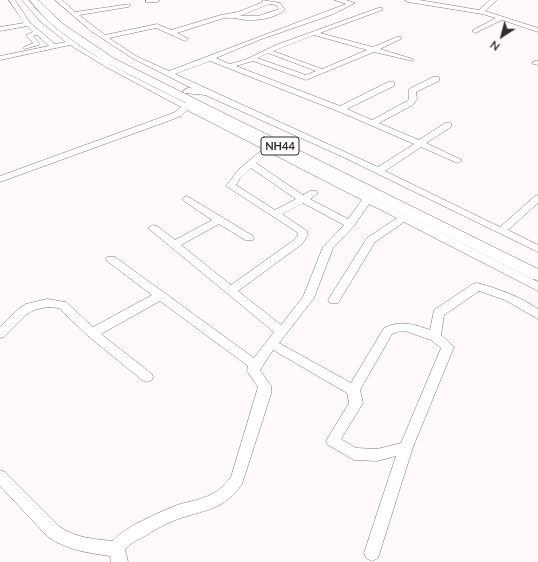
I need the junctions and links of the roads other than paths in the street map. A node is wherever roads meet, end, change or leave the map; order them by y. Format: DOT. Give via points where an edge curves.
graph roads {
  1 [pos="12,0"];
  2 [pos="25,0"];
  3 [pos="34,0"];
  4 [pos="45,0"];
  5 [pos="58,0"];
  6 [pos="157,0"];
  7 [pos="265,0"];
  8 [pos="337,0"];
  9 [pos="408,0"];
  10 [pos="494,0"];
  11 [pos="148,1"];
  12 [pos="433,2"];
  13 [pos="128,5"];
  14 [pos="380,9"];
  15 [pos="480,12"];
  16 [pos="73,14"];
  17 [pos="231,15"];
  18 [pos="501,18"];
  19 [pos="28,24"];
  20 [pos="293,26"];
  21 [pos="0,29"];
  22 [pos="538,30"];
  23 [pos="475,31"];
  24 [pos="172,32"];
  25 [pos="38,33"];
  26 [pos="314,34"];
  27 [pos="104,37"];
  28 [pos="399,38"];
  29 [pos="185,39"];
  30 [pos="72,43"];
  31 [pos="54,47"];
  32 [pos="373,50"];
  33 [pos="268,51"];
  34 [pos="0,53"];
  35 [pos="0,58"];
  36 [pos="211,59"];
  37 [pos="250,59"];
  38 [pos="410,60"];
  39 [pos="230,66"];
  40 [pos="322,71"];
  41 [pos="169,74"];
  42 [pos="436,79"];
  43 [pos="391,84"];
  44 [pos="206,92"];
  45 [pos="188,100"];
  46 [pos="341,109"];
  47 [pos="372,123"];
  48 [pos="448,125"];
  49 [pos="420,144"];
  50 [pos="269,148"];
  51 [pos="458,160"];
  52 [pos="251,164"];
  53 [pos="378,171"];
  54 [pos="0,179"];
  55 [pos="313,193"];
  56 [pos="538,198"];
  57 [pos="187,199"];
  58 [pos="303,199"];
  59 [pos="368,199"];
  60 [pos="275,214"];
  61 [pos="404,218"];
  62 [pos="219,220"];
  63 [pos="350,224"];
  64 [pos="153,228"];
  65 [pos="501,231"];
  66 [pos="249,238"];
  67 [pos="174,245"];
  68 [pos="538,249"];
  69 [pos="111,258"];
  70 [pos="538,266"];
  71 [pos="538,275"];
  72 [pos="538,287"];
  73 [pos="230,291"];
  74 [pos="160,296"];
  75 [pos="334,300"];
  76 [pos="538,315"];
  77 [pos="282,332"];
  78 [pos="92,333"];
  79 [pos="0,334"];
  80 [pos="435,337"];
  81 [pos="272,344"];
  82 [pos="255,365"];
  83 [pos="147,377"];
  84 [pos="353,390"];
  85 [pos="406,447"];
  86 [pos="0,476"];
  87 [pos="372,553"];
  88 [pos="117,558"];
  1 -- 19 [label="street"];
  2 -- 30 [label="street" via="52,28"];
  3 -- 45 [label="highway, NH44" via="52,20 81,42 111,61"];
  4 -- 45 [label="highway, NH44" via="66,21 97,44"];
  5 -- 16 [label="street"];
  6 -- 11 [label="street"];
  7 -- 17 [label="street" via="266,3"];
  7 -- 17 [label="street" via="278,4 282,10 252,19"];
  8 -- 20 [label="street" via="354,3"];
  9 -- 12 [label="street"];
  10 -- 15 [label="street"];
  12 -- 15 [label="street"];
  13 -- 16 [label="street"];
  14 -- 26 [label="street"];
  15 -- 18 [label="street"];
  16 -- 27 [label="street"];
  17 -- 24 [label="street"];
  18 -- 22 [label="street"];
  18 -- 23 [label="street"];
  19 -- 21 [label="street"];
  19 -- 25 [label="street"];
  20 -- 26 [label="street"];
  20 -- 36 [label="street"];
  24 -- 27 [label="street" via="155,26"];
  24 -- 29 [label="street"];
  25 -- 31 [label="street"];
  25 -- 34 [label="street" via="29,35 37,44"];
  26 -- 32 [label="street"];
  26 -- 33 [label="street"];
  27 -- 41 [label="street" via="134,57"];
  28 -- 32 [label="street"];
  30 -- 31 [label="street"];
  30 -- 45 [label="street" via="130,79"];
  31 -- 35 [label="street"];
  32 -- 38 [label="street"];
  32 -- 40 [label="street"];
  33 -- 37 [label="street"];
  33 -- 40 [label="street"];
  36 -- 39 [label="street"];
  36 -- 41 [label="street"];
  37 -- 39 [label="street"];
  37 -- 40 [label="street" via="306,78"];
  39 -- 46 [label="street"];
  41 -- 44 [label="street"];
  42 -- 47 [label="street" via="412,91 413,100 410,103"];
  43 -- 46 [label="street"];
  44 -- 45 [label="highway"];
  44 -- 53 [label="street"];
  45 -- 50 [label="street"];
  45 -- 54 [label="street" via="178,114"];
  45 -- 70 [label="highway, NH44"];
  45 -- 71 [label="highway, NH44"];
  46 -- 47 [label="street"];
  47 -- 49 [label="street"];
  48 -- 49 [label="street"];
  49 -- 51 [label="street"];
  49 -- 53 [label="street"];
  50 -- 52 [label="street"];
  50 -- 59 [label="street"];
  52 -- 58 [label="street"];
  52 -- 60 [label="street" via="231,186"];
  53 -- 65 [label="street"];
  55 -- 58 [label="street"];
  56 -- 65 [label="street"];
  57 -- 62 [label="street"];
  58 -- 60 [label="street"];
  58 -- 63 [label="street"];
  59 -- 61 [label="street"];
  59 -- 63 [label="street"];
  60 -- 73 [label="street" via="302,231 302,239"];
  61 -- 72 [label="street"];
  61 -- 75 [label="street" via="371,240"];
  62 -- 66 [label="street"];
  62 -- 67 [label="street"];
  63 -- 77 [label="street" via="328,247 308,298"];
  64 -- 67 [label="street"];
  65 -- 68 [label="street"];
  67 -- 73 [label="street"];
  69 -- 74 [label="street"];
  73 -- 77 [label="street"];
  74 -- 78 [label="street"];
  74 -- 82 [label="street"];
  76 -- 80 [label="street" via="505,294 477,287 438,313"];
  77 -- 81 [label="street"];
  78 -- 79 [label="street" via="62,305 47,303 22,312"];
  78 -- 83 [label="street"];
  80 -- 84 [label="street" via="405,326 392,328"];
  80 -- 85 [label="street" via="448,347"];
  81 -- 82 [label="street"];
  81 -- 84 [label="street"];
  82 -- 88 [label="street" via="254,371 265,386 264,394 237,480 228,492 211,503 154,522 123,540"];
  84 -- 85 [label="street" via="356,403 333,441 354,454 377,455"];
  85 -- 87 [label="street"];
  86 -- 88 [label="street" via="62,539"];
}
